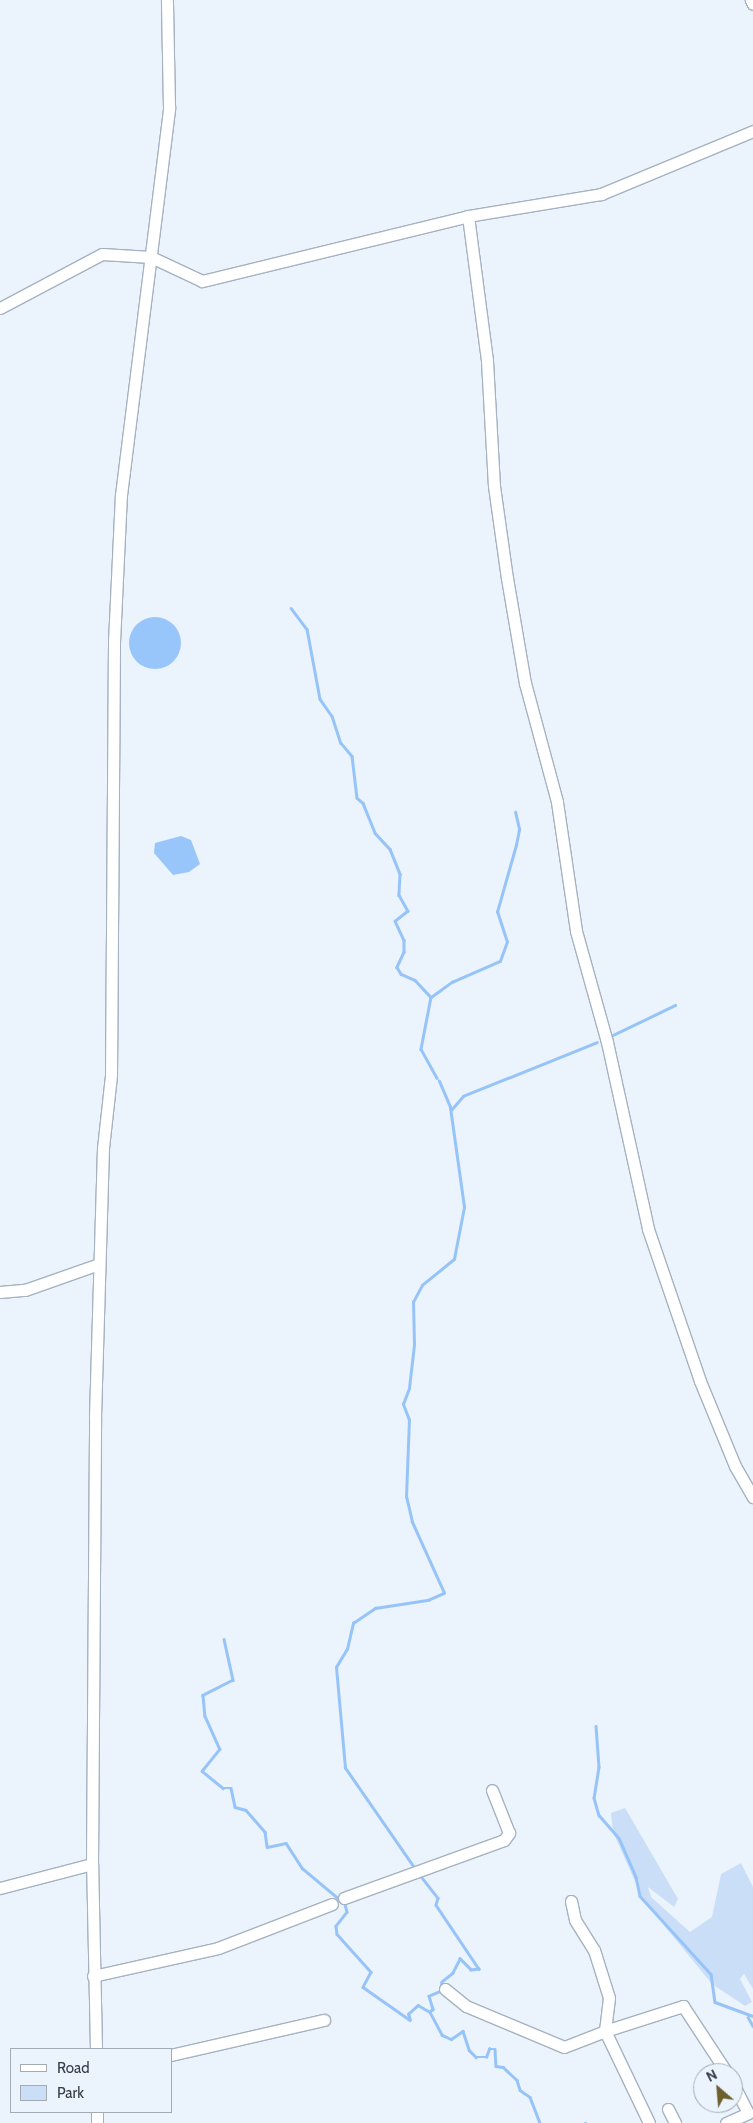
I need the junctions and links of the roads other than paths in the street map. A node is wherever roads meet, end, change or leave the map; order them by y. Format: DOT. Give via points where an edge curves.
graph roads {
  1 [pos="167,0"];
  2 [pos="751,0"];
  3 [pos="753,4"];
  4 [pos="753,131"];
  5 [pos="468,216"];
  6 [pos="151,257"];
  7 [pos="0,308"];
  8 [pos="99,1264"];
  9 [pos="0,1292"];
  10 [pos="753,1497"];
  11 [pos="492,1790"];
  12 [pos="92,1864"];
  13 [pos="0,1888"];
  14 [pos="344,1898"];
  15 [pos="572,1901"];
  16 [pos="332,1904"];
  17 [pos="93,1976"];
  18 [pos="445,1989"];
  19 [pos="324,2020"];
  20 [pos="605,2031"];
  21 [pos="96,2048"];
  22 [pos="172,2055"];
  23 [pos="720,2063"];
  24 [pos="743,2103"];
  25 [pos="668,2109"];
  26 [pos="649,2123"];
  27 [pos="675,2123"];
  28 [pos="726,2123"];
  1 -- 6 [label="street" via="169,107"];
  2 -- 3 [label="street"];
  4 -- 5 [label="street" via="601,194"];
  5 -- 6 [label="street" via="202,281"];
  5 -- 10 [label="street" via="490,388 494,486 507,578 525,683 557,802 576,931 607,1042 648,1229 700,1381 735,1466"];
  6 -- 7 [label="street" via="102,254"];
  6 -- 8 [label="street" via="120,504 114,642 111,1075 103,1148"];
  8 -- 9 [label="street" via="25,1290"];
  8 -- 12 [label="street"];
  11 -- 14 [label="street" via="509,1833 504,1840"];
  12 -- 13 [label="street"];
  12 -- 17 [label="street"];
  15 -- 20 [label="street" via="574,1920 594,1950 609,1998"];
  16 -- 17 [label="street" via="218,1948"];
  17 -- 21 [label="street"];
  18 -- 20 [label="street" via="466,2006 564,2047"];
  19 -- 22 [label="street"];
  20 -- 23 [label="street" via="683,2006"];
  20 -- 26 [label="street"];
  24 -- 28 [label="street" via="748,2113"];
  25 -- 27 [label="street"];
}
